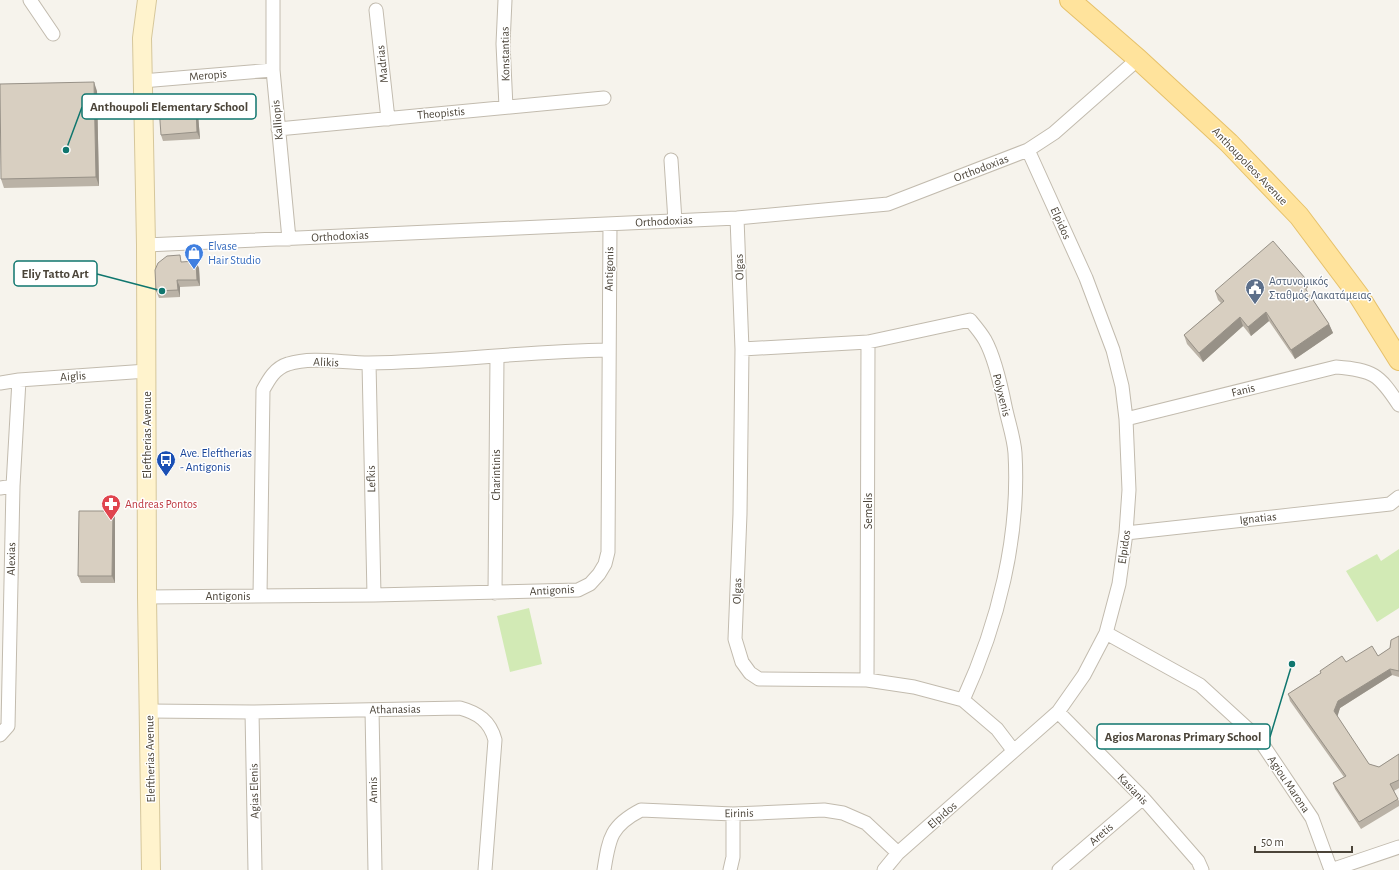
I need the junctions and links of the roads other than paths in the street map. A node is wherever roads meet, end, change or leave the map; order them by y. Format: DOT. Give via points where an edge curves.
graph roads {
  1 [pos="30,0"];
  2 [pos="147,0"];
  3 [pos="273,0"];
  4 [pos="505,0"];
  5 [pos="1070,0"];
  6 [pos="376,10"];
  7 [pos="52,34"];
  8 [pos="1138,59"];
  9 [pos="273,70"];
  10 [pos="142,81"];
  11 [pos="604,98"];
  12 [pos="506,107"];
  13 [pos="388,118"];
  14 [pos="278,129"];
  15 [pos="1028,150"];
  16 [pos="671,160"];
  17 [pos="737,218"];
  18 [pos="675,221"];
  19 [pos="610,224"];
  20 [pos="289,239"];
  21 [pos="146,245"];
  22 [pos="868,342"];
  23 [pos="742,349"];
  24 [pos="608,350"];
  25 [pos="497,356"];
  26 [pos="1399,360"];
  27 [pos="369,363"];
  28 [pos="147,371"];
  29 [pos="20,380"];
  30 [pos="0,383"];
  31 [pos="1399,405"];
  32 [pos="1126,419"];
  33 [pos="6,487"];
  34 [pos="1394,501"];
  35 [pos="1126,533"];
  36 [pos="495,593"];
  37 [pos="374,595"];
  38 [pos="260,596"];
  39 [pos="147,597"];
  40 [pos="1106,633"];
  41 [pos="867,680"];
  42 [pos="964,700"];
  43 [pos="372,710"];
  44 [pos="149,711"];
  45 [pos="252,712"];
  46 [pos="1058,712"];
  47 [pos="0,735"];
  48 [pos="1013,750"];
  49 [pos="1143,798"];
  50 [pos="733,814"];
  51 [pos="1399,847"];
  52 [pos="898,853"];
  53 [pos="151,870"];
  54 [pos="255,870"];
  55 [pos="374,870"];
  56 [pos="485,870"];
  57 [pos="604,870"];
  58 [pos="730,870"];
  59 [pos="884,870"];
  60 [pos="1059,870"];
  61 [pos="1202,870"];
  62 [pos="1331,870"];
  1 -- 7 [label="street"];
  2 -- 10 [label="main road, Eleftherias Avenue" via="142,38"];
  3 -- 9 [label="street, Kalliopis"];
  4 -- 12 [label="street, Konstantias" via="503,44"];
  5 -- 8 [label="main road, Anthoupoleos Avenue"];
  6 -- 13 [label="street, Madrias"];
  8 -- 15 [label="street, Orthodoxias" via="1054,133"];
  8 -- 26 [label="main road, Anthoupoleos Avenue" via="1229,143 1299,216 1359,296"];
  9 -- 10 [label="street, Meropis"];
  9 -- 14 [label="street, Kalliopis"];
  10 -- 21 [label="main road, Eleftherias Avenue"];
  11 -- 12 [label="street, Theopistis"];
  12 -- 13 [label="street, Theopistis"];
  13 -- 14 [label="street, Theopistis"];
  14 -- 20 [label="street, Kalliopis"];
  15 -- 17 [label="street, Orthodoxias" via="888,204"];
  15 -- 32 [label="street, Elpidos" via="1065,229 1113,350 1122,386"];
  16 -- 18 [label="street"];
  17 -- 18 [label="street, Orthodoxias"];
  17 -- 23 [label="street, Olgas"];
  18 -- 19 [label="street, Orthodoxias"];
  19 -- 20 [label="street, Orthodoxias"];
  19 -- 24 [label="street, Antigonis"];
  20 -- 21 [label="street, Orthodoxias"];
  21 -- 28 [label="main road, Eleftherias Avenue"];
  22 -- 23 [label="street, Polyxenis"];
  22 -- 41 [label="street, Semelis"];
  22 -- 42 [label="street, Polyxenis" via="970,320 985,340 999,380 1015,452 1016,494 999,600 981,658"];
  23 -- 41 [label="street, Olgas" via="735,639 740,656 750,673 760,679"];
  24 -- 25 [label="street, Alikis" via="565,350"];
  24 -- 36 [label="street, Antigonis" via="609,519 605,564 590,584 578,590"];
  25 -- 27 [label="street, Alikis"];
  25 -- 36 [label="street, Charintinis"];
  27 -- 37 [label="street, Lefkis"];
  27 -- 38 [label="street, Alikis" via="300,361 286,365 273,373 263,390"];
  28 -- 29 [label="street, Aiglis"];
  28 -- 39 [label="main road, Eleftherias Avenue"];
  29 -- 30 [label="street, Aiglis"];
  29 -- 33 [label="street, Alexias"];
  31 -- 32 [label="street, Fanis" via="1386,385 1374,375 1360,369 1336,367"];
  32 -- 35 [label="street, Elpidos" via="1129,490"];
  33 -- 47 [label="street, Alexias" via="8,726"];
  34 -- 35 [label="street, Ignatias"];
  35 -- 40 [label="street, Elpidos" via="1119,584"];
  36 -- 37 [label="street, Antigonis"];
  37 -- 38 [label="street, Antigonis"];
  38 -- 39 [label="street, Antigonis"];
  39 -- 44 [label="main road, Eleftherias Avenue"];
  40 -- 46 [label="street, Elpidos" via="1084,675"];
  40 -- 62 [label="street, Agiou Marona" via="1200,685 1259,739 1312,818"];
  41 -- 42 [label="street, Olgas" via="914,687"];
  42 -- 48 [label="street, Olgas" via="997,729"];
  43 -- 45 [label="street, Athanasias"];
  43 -- 55 [label="street, Annis"];
  43 -- 56 [label="street, Athanasias" via="460,708 474,712 492,729 495,740"];
  44 -- 45 [label="street, Athanasias"];
  44 -- 53 [label="main road, Eleftherias Avenue"];
  45 -- 54 [label="street, Agias Elenis"];
  46 -- 48 [label="street, Elpidos"];
  46 -- 49 [label="street, Kasianis"];
  48 -- 52 [label="street, Elpidos"];
  49 -- 60 [label="street, Aretis"];
  49 -- 61 [label="street, Kasianis" via="1198,861"];
  50 -- 52 [label="street, Eirinis" via="824,810 843,813 866,823"];
  50 -- 57 [label="street, Eirinis" via="641,810 616,829 609,840"];
  50 -- 58 [label="street" via="733,857"];
  51 -- 62 [label="street"];
  52 -- 59 [label="street, Elpidos"];
}
